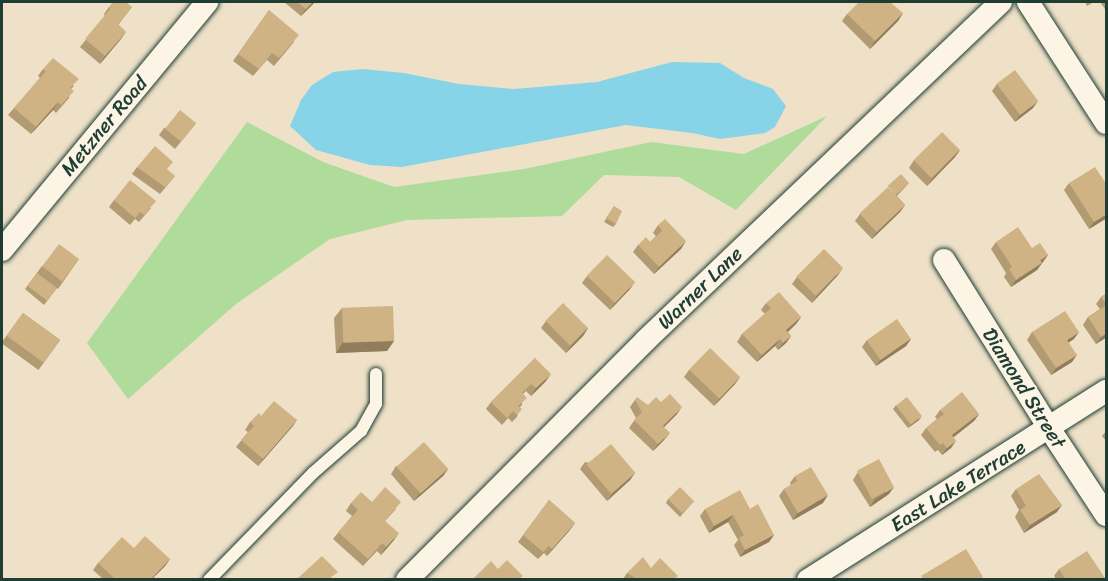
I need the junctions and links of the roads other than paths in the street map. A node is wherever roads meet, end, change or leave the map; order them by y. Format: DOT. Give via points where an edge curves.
graph roads {
  1 [pos="207,2"];
  2 [pos="1000,2"];
  3 [pos="1028,2"];
  4 [pos="1107,123"];
  5 [pos="2,250"];
  6 [pos="944,260"];
  7 [pos="376,374"];
  8 [pos="1107,391"];
  9 [pos="1048,428"];
  10 [pos="1107,515"];
  11 [pos="209,579"];
  12 [pos="407,579"];
  13 [pos="808,579"];
  1 -- 5 [label="street, Metzner Road"];
  2 -- 12 [label="street, Warner Lane" via="646,340"];
  3 -- 4 [label="street"];
  6 -- 9 [label="street, Diamond Street"];
  7 -- 11 [label="lane" via="376,404 361,431 313,473"];
  8 -- 9 [label="street, East Lake Terrace"];
  9 -- 10 [label="street, Diamond Street"];
  9 -- 13 [label="street, East Lake Terrace"];
}
